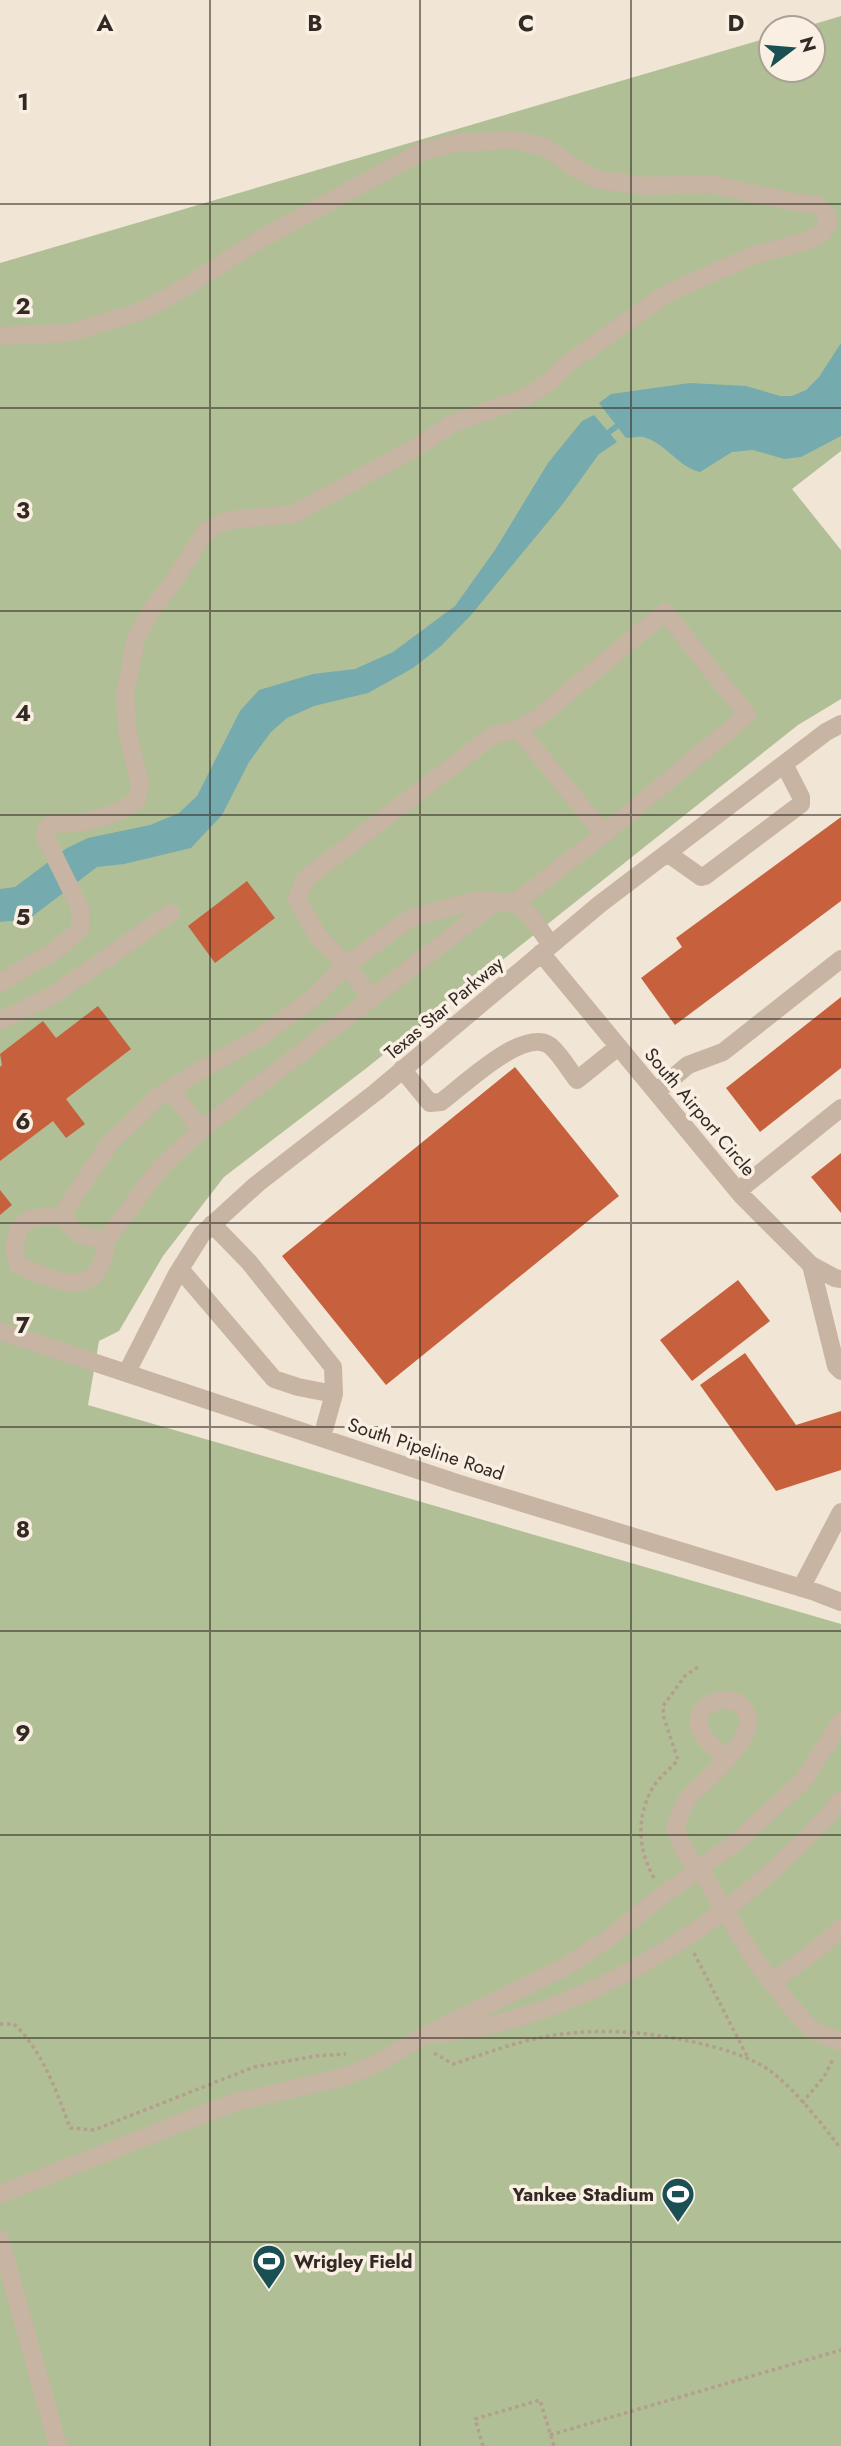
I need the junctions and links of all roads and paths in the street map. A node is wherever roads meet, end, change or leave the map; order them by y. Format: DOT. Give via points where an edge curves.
graph roads {
  1 [pos="0,336"];
  2 [pos="841,723"];
  3 [pos="518,729"];
  4 [pos="784,764"];
  5 [pos="604,834"];
  6 [pos="667,853"];
  7 [pos="496,902"];
  8 [pos="515,904"];
  9 [pos="171,913"];
  10 [pos="546,950"];
  11 [pos="841,959"];
  12 [pos="346,965"];
  13 [pos="0,984"];
  14 [pos="372,999"];
  15 [pos="0,1021"];
  16 [pos="618,1046"];
  17 [pos="402,1069"];
  18 [pos="170,1089"];
  19 [pos="656,1092"];
  20 [pos="841,1108"];
  21 [pos="201,1130"];
  22 [pos="738,1191"];
  23 [pos="61,1216"];
  24 [pos="212,1224"];
  25 [pos="106,1240"];
  26 [pos="811,1265"];
  27 [pos="180,1269"];
  28 [pos="841,1279"];
  29 [pos="0,1331"];
  30 [pos="841,1371"];
  31 [pos="127,1372"];
  32 [pos="334,1394"];
  33 [pos="322,1437"];
  34 [pos="841,1512"];
  35 [pos="801,1588"];
  36 [pos="841,1602"];
  37 [pos="841,1721"];
  38 [pos="726,1758"];
  39 [pos="841,1800"];
  40 [pos="700,1868"];
  41 [pos="726,1911"];
  42 [pos="841,1928"];
  43 [pos="772,1982"];
  44 [pos="426,2035"];
  45 [pos="839,2041"];
  46 [pos="802,2102"];
  47 [pos="0,2194"];
  48 [pos="0,2239"];
  49 [pos="841,2350"];
  50 [pos="550,2435"];
  51 [pos="58,2446"];
  52 [pos="483,2446"];
  53 [pos="554,2446"];
  1 -- 13 [label="street" via="69,333 136,313 421,152 455,143 515,140 545,147 598,180 647,186 710,184 817,205 828,222 823,232 810,240 751,256 668,293 526,397 451,424 294,514 223,522 205,532 136,638 125,696 127,729 140,784 137,800 116,814 47,827 45,837 79,908 80,929 59,948"];
  2 -- 4 [label="street, Texas Star Parkway"];
  3 -- 5 [label="street"];
  3 -- 5 [label="street" via="664,612 747,715"];
  3 -- 12 [label="street" via="493,735 305,879 296,899 318,936"];
  4 -- 6 [label="street, Texas Star Parkway"];
  4 -- 6 [label="street" via="801,804 705,876"];
  5 -- 8 [label="street"];
  6 -- 10 [label="street, Texas Star Parkway"];
  7 -- 8 [label="street"];
  7 -- 12 [label="street" via="478,900 411,918"];
  7 -- 14 [label="street"];
  8 -- 10 [label="street, South Airport Circle" via="530,915"];
  9 -- 15 [label="street" via="53,995"];
  10 -- 16 [label="street, South Airport Circle"];
  10 -- 17 [label="street, Texas Star Parkway"];
  11 -- 19 [label="street" via="723,1052 688,1065"];
  12 -- 14 [label="street"];
  12 -- 18 [label="street" via="312,999 260,1037"];
  14 -- 21 [label="street"];
  16 -- 17 [label="street" via="577,1080 549,1046 532,1041 514,1047 441,1102 430,1103"];
  16 -- 19 [label="street, South Airport Circle"];
  17 -- 24 [label="street, Texas Star Parkway"];
  18 -- 21 [label="street"];
  18 -- 23 [label="street" via="110,1143"];
  19 -- 22 [label="street, South Airport Circle"];
  20 -- 22 [label="street"];
  21 -- 25 [label="street" via="161,1167"];
  22 -- 26 [label="street, South Airport Circle"];
  23 -- 25 [label="street" via="80,1235"];
  23 -- 25 [label="street" via="31,1219 20,1227 13,1251 18,1265 47,1278 77,1283 90,1280 99,1270"];
  24 -- 27 [label="street, Texas Star Parkway"];
  24 -- 32 [label="street" via="333,1367"];
  26 -- 28 [label="street, South Airport Circle"];
  26 -- 30 [label="street"];
  27 -- 31 [label="street, Texas Star Parkway"];
  27 -- 32 [label="street" via="274,1379"];
  29 -- 31 [label="street, South Pipeline Road"];
  31 -- 33 [label="street, South Pipeline Road"];
  32 -- 33 [label="street"];
  33 -- 35 [label="street, South Pipeline Road"];
  34 -- 35 [label="street"];
  35 -- 36 [label="street, South Pipeline Road"];
  37 -- 40 [label="street" via="803,1781 734,1844"];
  38 -- 40 [label="street" via="686,1800 675,1828 686,1854"];
  39 -- 41 [label="street"];
  40 -- 41 [label="street"];
  40 -- 44 [label="street" via="565,1967"];
  41 -- 43 [label="street"];
  41 -- 44 [label="street" via="619,1977 579,1995 472,2030"];
  42 -- 43 [label="street"];
  43 -- 45 [label="street" via="813,2030"];
  44 -- 47 [label="street" via="372,2066 340,2078 232,2103"];
  45 -- 46 [label="path" via="824,2077"];
  48 -- 51 [label="street"];
  49 -- 50 [label="path"];
  50 -- 52 [label="path" via="540,2400 475,2418"];
  50 -- 53 [label="path"];
}
